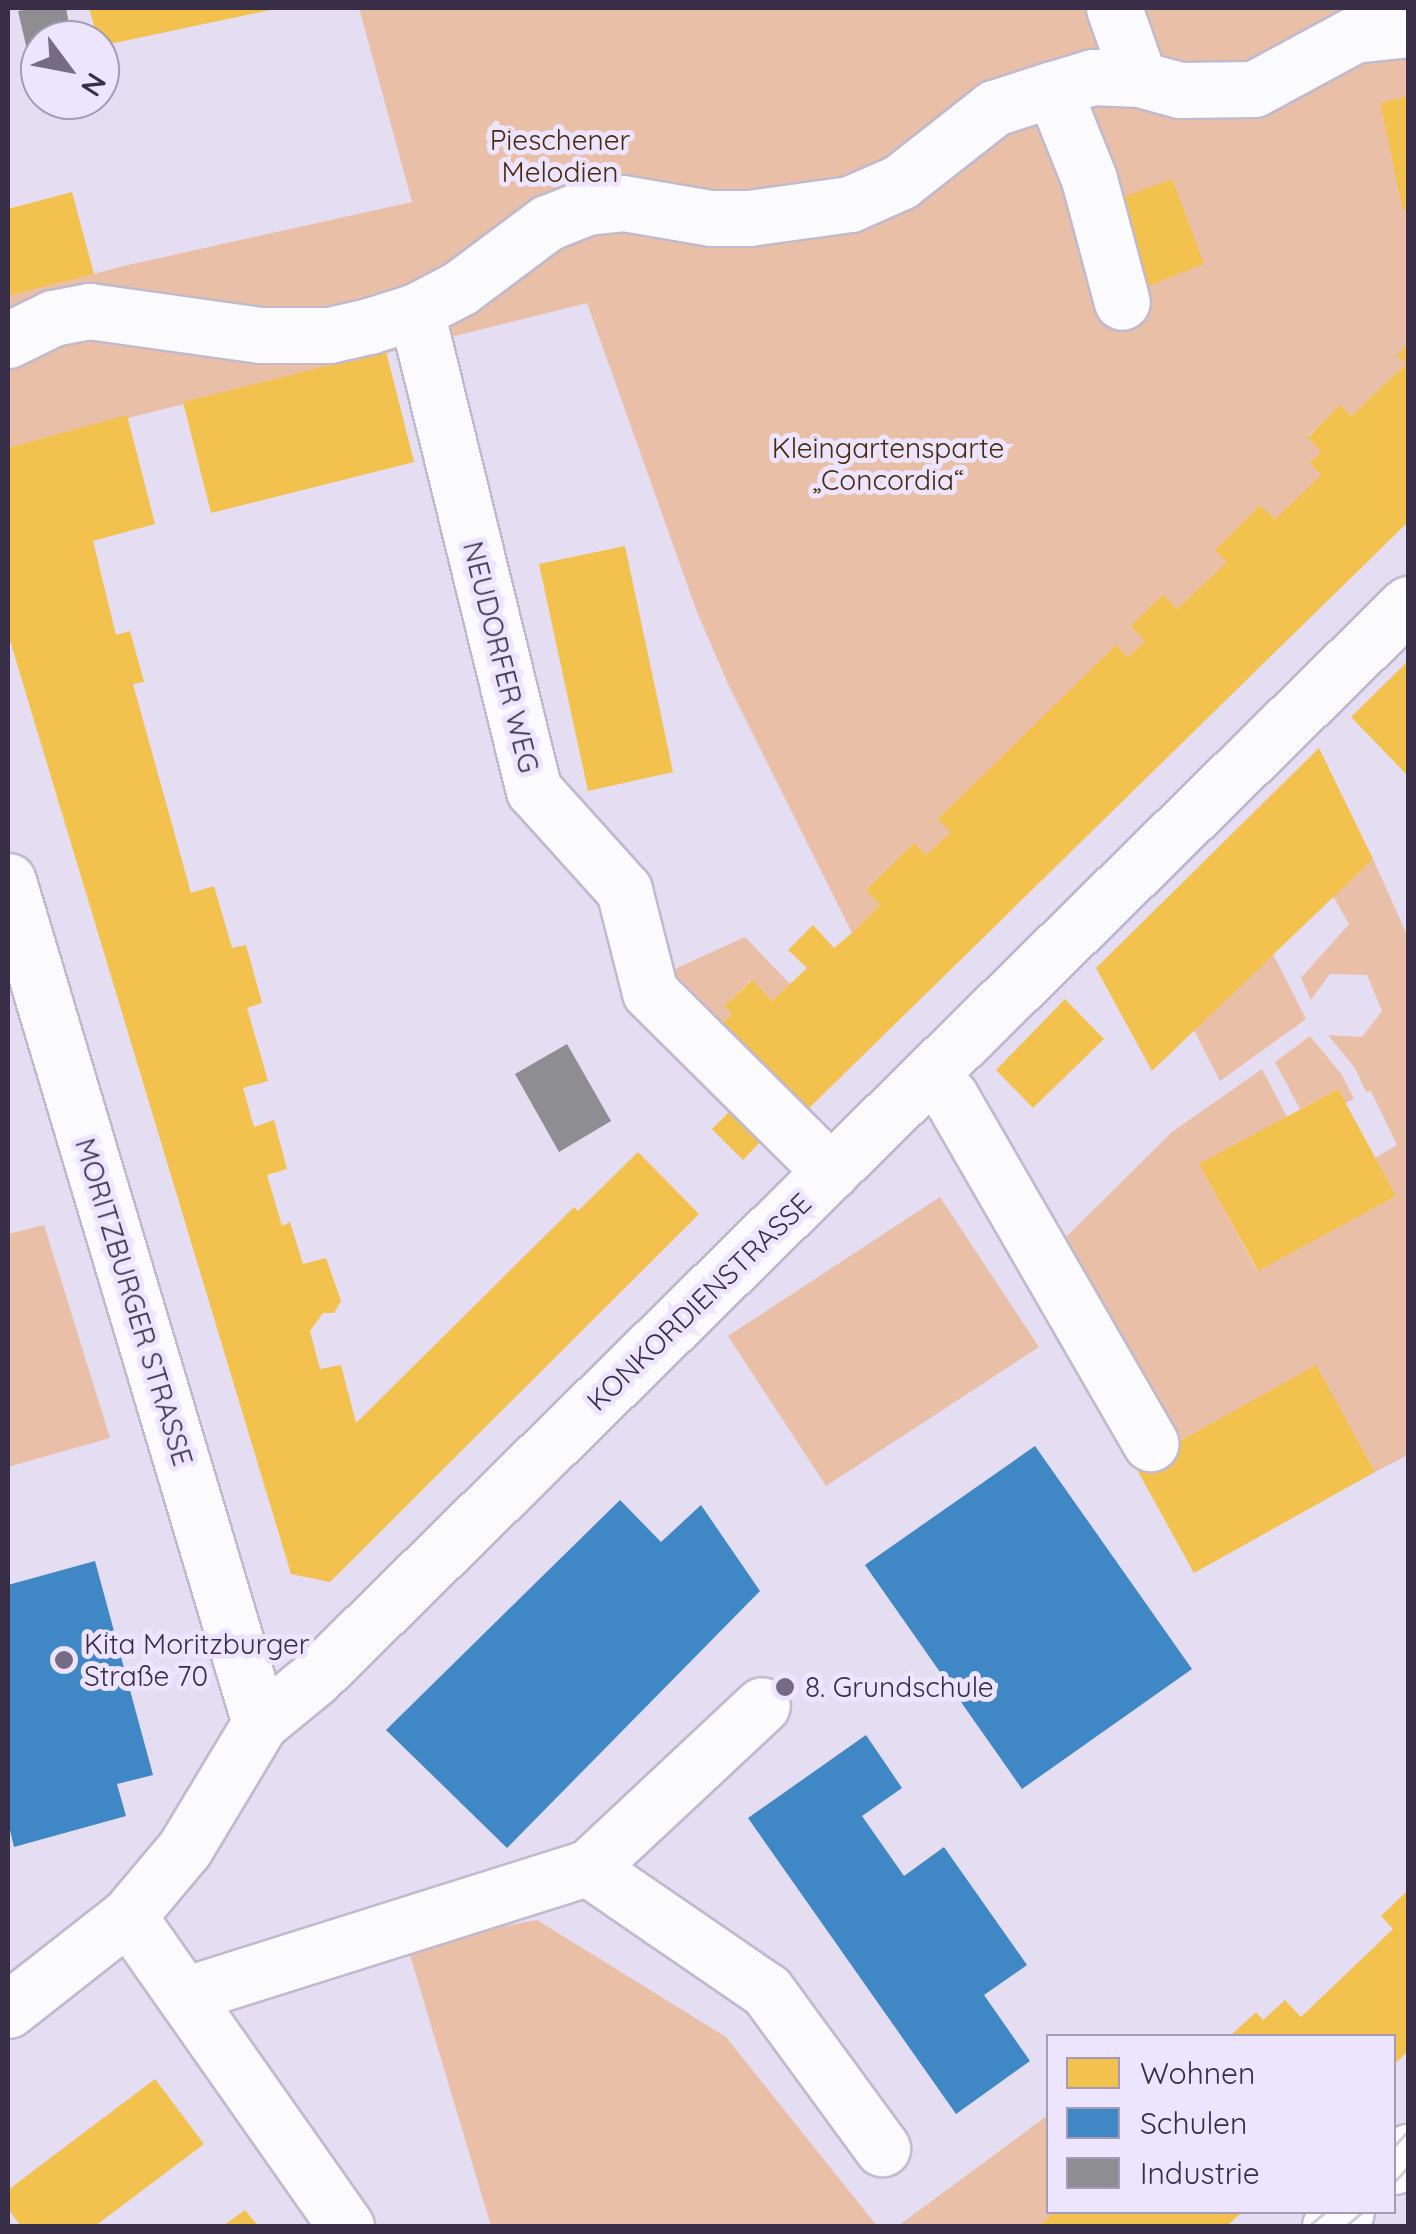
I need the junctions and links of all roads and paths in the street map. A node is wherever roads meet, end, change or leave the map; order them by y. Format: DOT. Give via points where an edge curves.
graph roads {
  1 [pos="1114,8"];
  2 [pos="1408,28"];
  3 [pos="1138,79"];
  4 [pos="1053,88"];
  5 [pos="1122,302"];
  6 [pos="416,311"];
  7 [pos="8,340"];
  8 [pos="1408,604"];
  9 [pos="8,881"];
  10 [pos="930,1074"];
  11 [pos="831,1172"];
  12 [pos="1150,1443"];
  13 [pos="762,1705"];
  14 [pos="260,1723"];
  15 [pos="588,1868"];
  16 [pos="128,1916"];
  17 [pos="184,1995"];
  18 [pos="8,2010"];
  19 [pos="882,2148"];
  20 [pos="346,2226"];
  1 -- 3 [label="street"];
  2 -- 3 [label="street" via="1354,34 1254,89 1180,90"];
  3 -- 4 [label="street" via="1092,77"];
  4 -- 5 [label="street" via="1089,180"];
  4 -- 6 [label="street" via="994,108 900,182 850,204 749,218 624,203 588,207 547,223 460,288"];
  6 -- 7 [label="street" via="300,336 194,329 90,311 53,318"];
  6 -- 11 [label="street, NEUDORFER WEG" via="463,448 534,790 624,890 650,992"];
  8 -- 10 [label="street, KONKORDIENSTRASSE"];
  9 -- 14 [label="street, MORITZBURGER STRASSE"];
  10 -- 11 [label="street, KONKORDIENSTRASSE"];
  10 -- 12 [label="street" via="950,1096"];
  11 -- 14 [label="street, KONKORDIENSTRASSE" via="315,1678"];
  13 -- 15 [label="street"];
  14 -- 16 [label="street, KONKORDIENSTRASSE" via="185,1848"];
  15 -- 17 [label="street"];
  15 -- 19 [label="street" via="768,1991"];
  16 -- 17 [label="street"];
  16 -- 18 [label="street, KONKORDIENSTRASSE"];
  17 -- 20 [label="street"];
}
